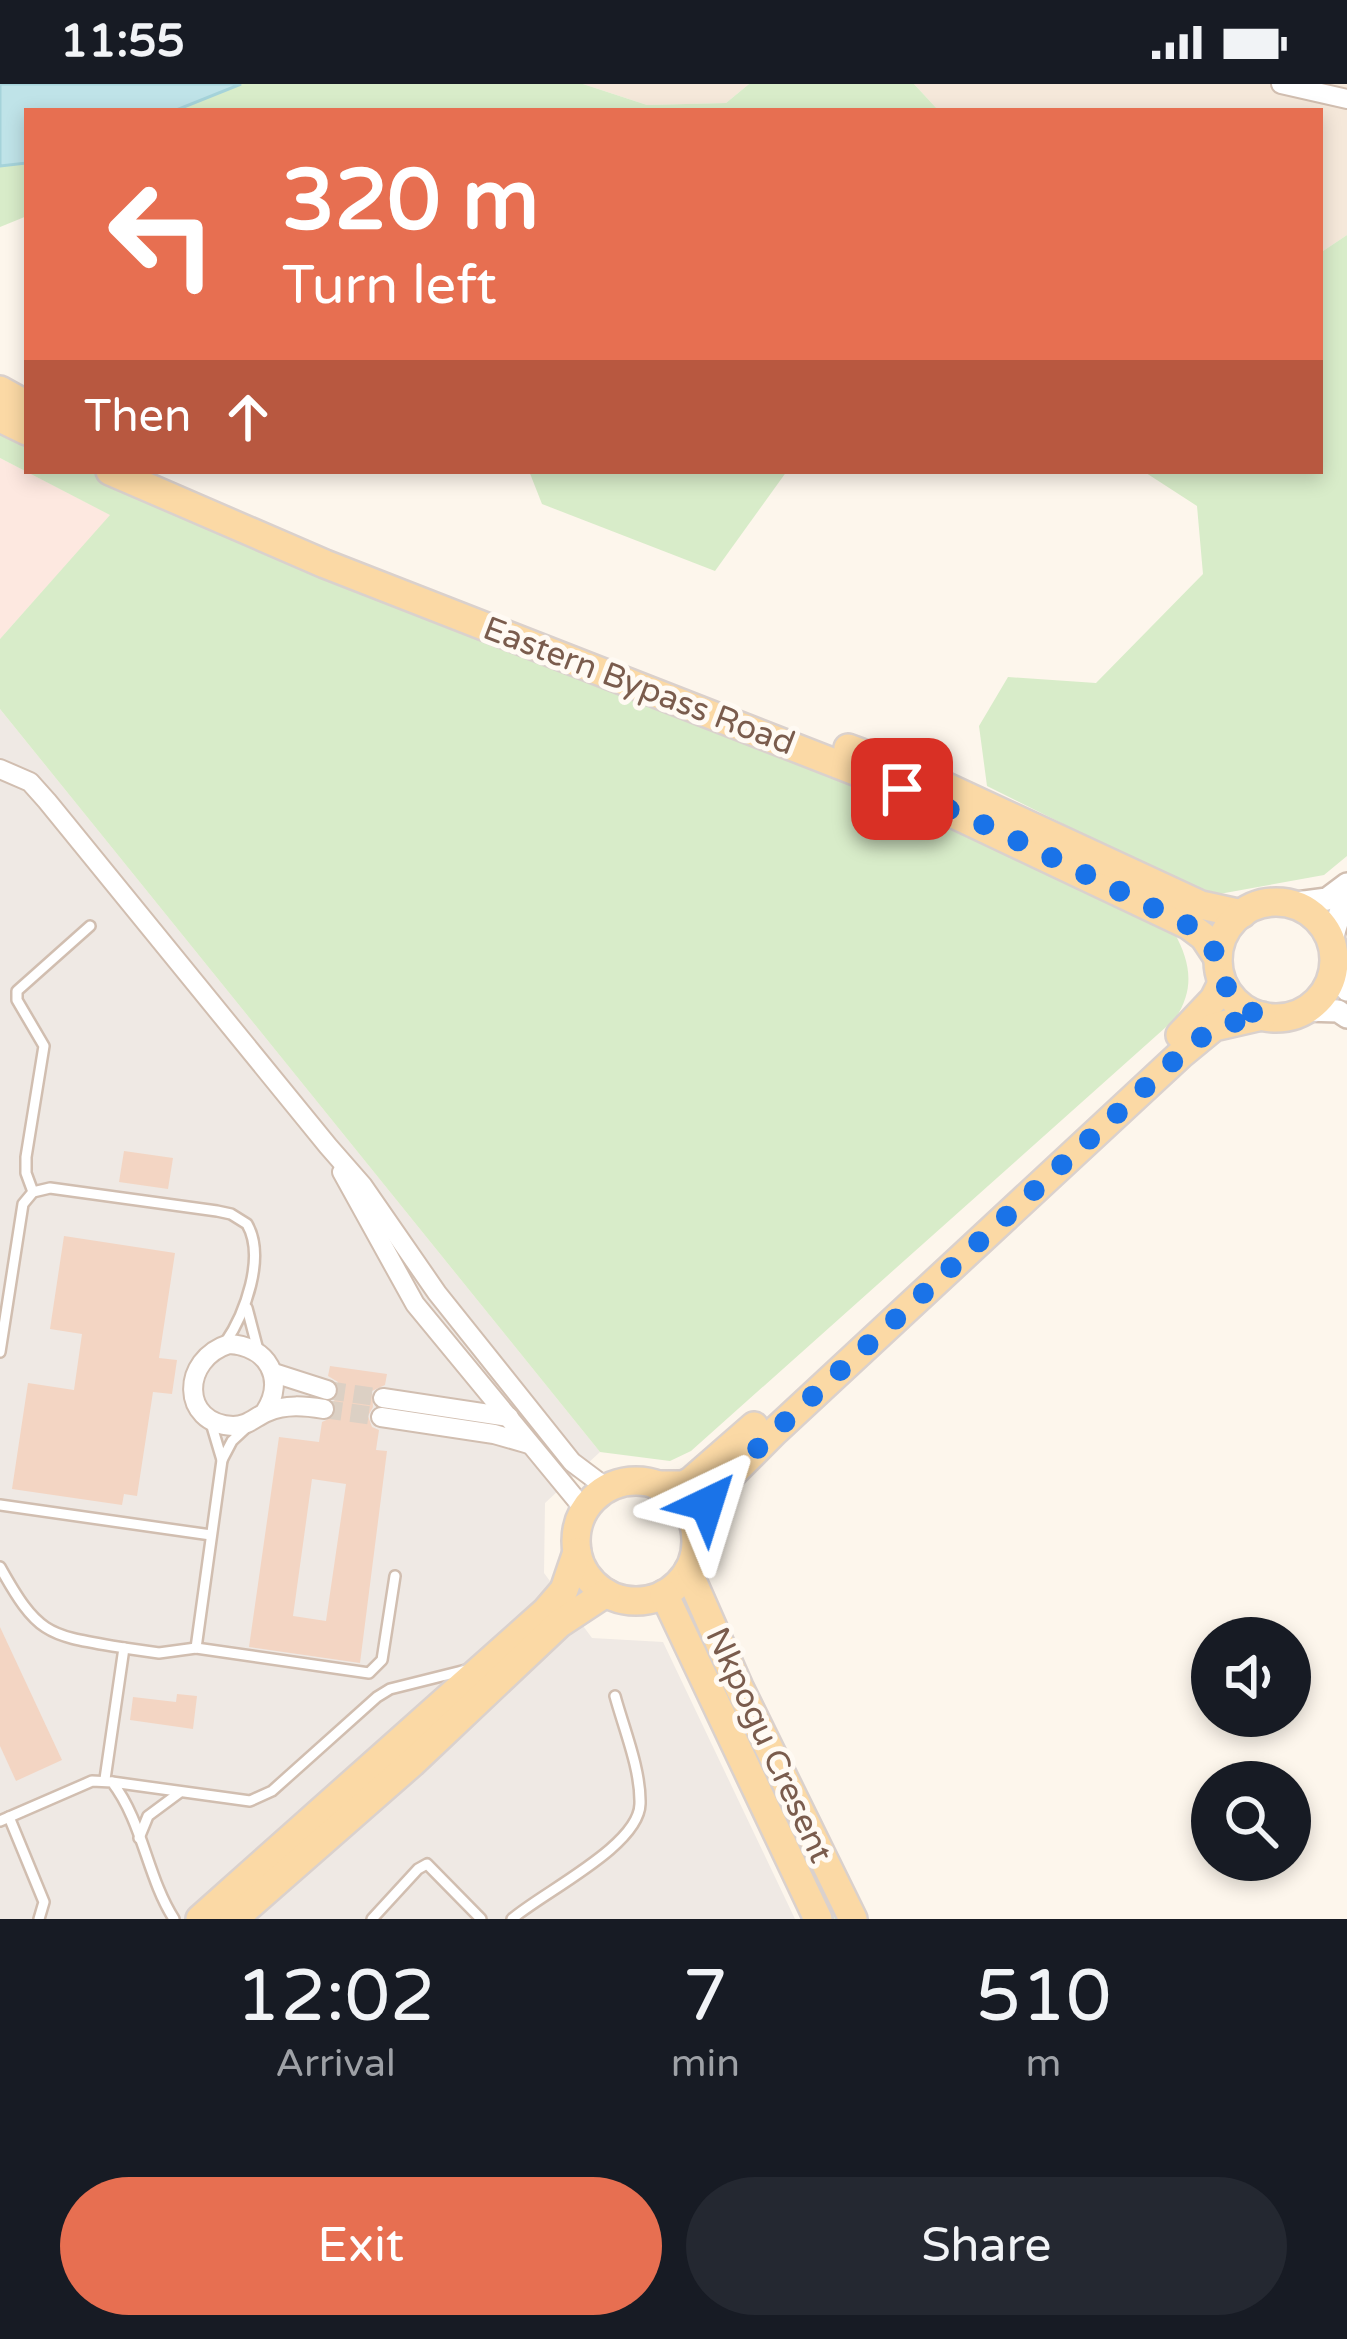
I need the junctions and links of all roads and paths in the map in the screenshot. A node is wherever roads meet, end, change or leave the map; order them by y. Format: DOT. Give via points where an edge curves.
graph roads {
  1 [pos="1280,84"];
  2 [pos="1347,99"];
  3 [pos="117,474"];
  4 [pos="159,474"];
  5 [pos="0,769"];
  6 [pos="1347,887"];
  7 [pos="1289,904"];
  8 [pos="1242,914"];
  9 [pos="90,926"];
  10 [pos="1337,967"];
  11 [pos="1220,970"];
  12 [pos="1305,1010"];
  13 [pos="1262,1016"];
  14 [pos="1347,1017"];
  15 [pos="328,1146"];
  16 [pos="32,1192"];
  17 [pos="0,1263"];
  18 [pos="13,1264"];
  19 [pos="246,1303"];
  20 [pos="222,1346"];
  21 [pos="0,1352"];
  22 [pos="259,1352"];
  23 [pos="274,1373"];
  24 [pos="508,1416"];
  25 [pos="208,1417"];
  26 [pos="259,1417"];
  27 [pos="543,1426"];
  28 [pos="532,1445"];
  29 [pos="222,1460"];
  30 [pos="656,1485"];
  31 [pos="608,1489"];
  32 [pos="0,1505"];
  33 [pos="584,1510"];
  34 [pos="692,1520"];
  35 [pos="212,1535"];
  36 [pos="577,1552"];
  37 [pos="0,1567"];
  38 [pos="688,1570"];
  39 [pos="394,1576"];
  40 [pos="606,1593"];
  41 [pos="664,1594"];
  42 [pos="124,1648"];
  43 [pos="196,1648"];
  44 [pos="487,1664"];
  45 [pos="615,1696"];
  46 [pos="109,1781"];
  47 [pos="179,1792"];
  48 [pos="4,1819"];
  49 [pos="139,1838"];
  50 [pos="382,1909"];
  51 [pos="39,1919"];
  52 [pos="174,1919"];
  53 [pos="200,1919"];
  54 [pos="234,1919"];
  55 [pos="372,1919"];
  56 [pos="393,1919"];
  57 [pos="481,1919"];
  58 [pos="512,1919"];
  59 [pos="818,1919"];
  60 [pos="853,1919"];
  1 -- 2 [label="street"];
  3 -- 11 [label="main road, Eastern Bypass Road" via="958,814 1188,925"];
  4 -- 8 [label="main road, Eastern Bypass Road" via="317,543 921,775 1201,905"];
  5 -- 15 [label="street" via="30,782 47,801"];
  6 -- 7 [label="street"];
  6 -- 10 [label="street"];
  7 -- 8 [label="main road"];
  7 -- 10 [label="main road" via="1318,921"];
  8 -- 11 [label="main road" via="1223,937"];
  9 -- 16 [label="lane" via="17,991 44,1046 26,1157"];
  10 -- 12 [label="main road"];
  11 -- 13 [label="main road" via="1238,1004"];
  11 -- 30 [label="main road" via="1214,999 1180,1035 735,1444 683,1485"];
  12 -- 13 [label="main road"];
  12 -- 14 [label="street"];
  13 -- 34 [label="main road" via="1214,1027 1180,1055 775,1431"];
  15 -- 24 [label="street" via="415,1304"];
  15 -- 27 [label="street"];
  16 -- 18 [label="lane"];
  16 -- 19 [label="lane" via="92,1192 239,1218 254,1240"];
  17 -- 18 [label="lane"];
  18 -- 21 [label="lane"];
  19 -- 20 [label="lane"];
  19 -- 22 [label="lane"];
  20 -- 22 [label="street"];
  20 -- 25 [label="street" via="204,1356 193,1379"];
  22 -- 23 [label="street"];
  23 -- 26 [label="street"];
  23 -- 26 [label="street" via="325,1399"];
  24 -- 27 [label="street"];
  24 -- 28 [label="street"];
  24 -- 28 [label="street" via="382,1407"];
  25 -- 26 [label="street" via="229,1426"];
  25 -- 29 [label="lane"];
  26 -- 29 [label="lane"];
  27 -- 31 [label="street"];
  28 -- 33 [label="street"];
  29 -- 35 [label="lane"];
  30 -- 31 [label="main road"];
  30 -- 34 [label="main road" via="678,1498"];
  31 -- 33 [label="main road"];
  32 -- 35 [label="lane"];
  33 -- 36 [label="main road"];
  34 -- 38 [label="main road"];
  35 -- 43 [label="lane"];
  36 -- 40 [label="main road"];
  36 -- 44 [label="main road" via="564,1590"];
  37 -- 42 [label="lane" via="36,1624"];
  38 -- 41 [label="main road"];
  38 -- 60 [label="main road, Nkpogu Cresent"];
  39 -- 43 [label="lane" via="382,1660 369,1673"];
  40 -- 41 [label="main road" via="640,1601"];
  40 -- 54 [label="main road" via="560,1624"];
  41 -- 59 [label="main road, Nkpogu Cresent"];
  42 -- 43 [label="lane"];
  42 -- 46 [label="lane"];
  44 -- 47 [label="lane" via="377,1696 261,1797"];
  44 -- 53 [label="main road"];
  45 -- 58 [label="lane" via="639,1792 636,1824"];
  46 -- 47 [label="lane"];
  46 -- 48 [label="lane"];
  46 -- 49 [label="lane"];
  47 -- 49 [label="lane" via="148,1816"];
  48 -- 51 [label="lane" via="44,1902"];
  49 -- 52 [label="lane"];
  50 -- 55 [label="lane"];
  50 -- 56 [label="lane"];
  50 -- 57 [label="lane" via="427,1864"];
}
